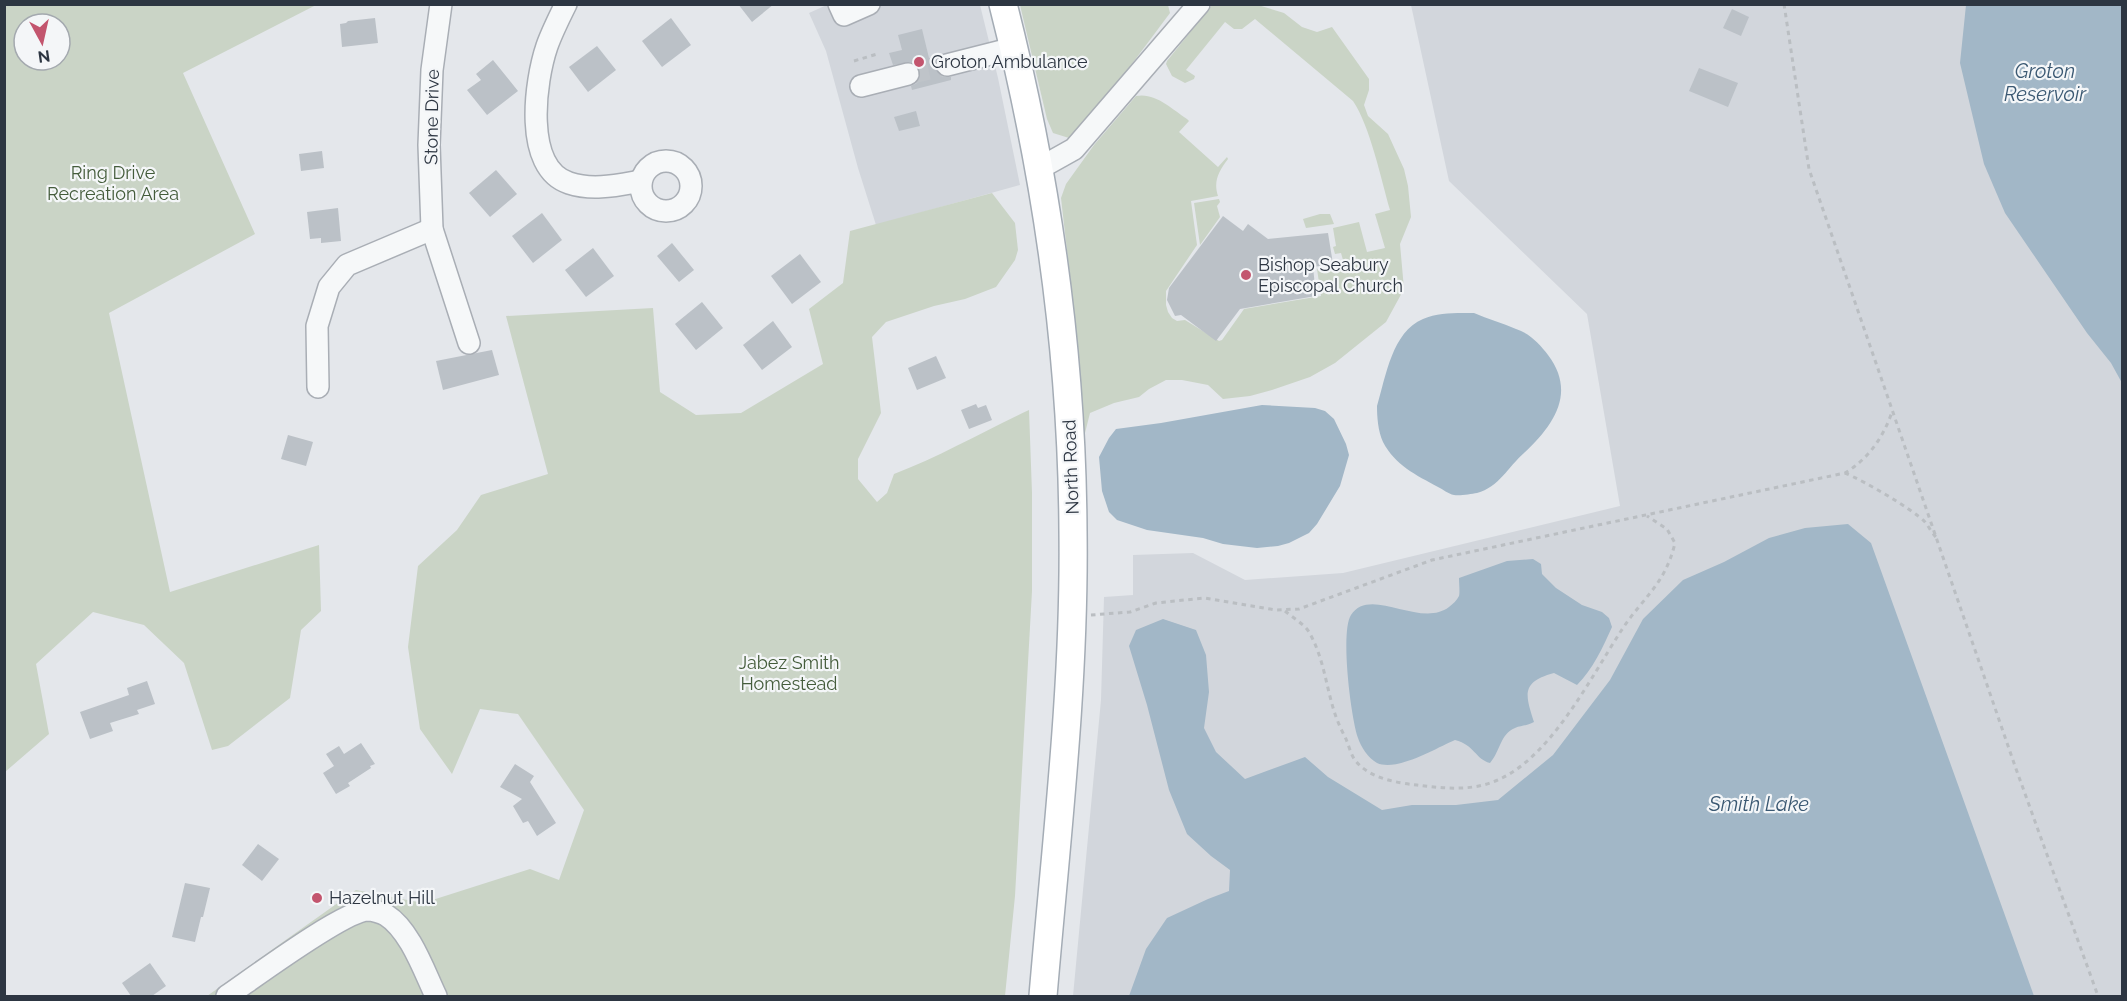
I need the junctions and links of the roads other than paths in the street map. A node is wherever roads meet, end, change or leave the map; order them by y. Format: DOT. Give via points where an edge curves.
graph roads {
  1 [pos="441,4"];
  2 [pos="566,4"];
  3 [pos="839,4"];
  4 [pos="869,4"];
  5 [pos="1003,4"];
  6 [pos="1199,4"];
  7 [pos="1015,53"];
  8 [pos="949,69"];
  9 [pos="909,79"];
  10 [pos="862,90"];
  11 [pos="1040,168"];
  12 [pos="641,181"];
  13 [pos="432,229"];
  14 [pos="469,343"];
  15 [pos="318,387"];
  16 [pos="227,996"];
  17 [pos="436,996"];
  18 [pos="1043,996"];
  1 -- 13 [label="street, Stone Drive" via="431,81"];
  2 -- 12 [label="street" via="546,47 541,69 536,106 540,149 554,174 567,183 595,187"];
  3 -- 4 [label="street" via="844,15"];
  5 -- 7 [label="main road, North Road"];
  6 -- 11 [label="street" via="1074,149"];
  7 -- 8 [label="street"];
  7 -- 11 [label="main road, North Road"];
  9 -- 10 [label="street"];
  11 -- 18 [label="main road, North Road" via="1064,339 1073,531 1063,765"];
  13 -- 14 [label="street, Stone Drive"];
  13 -- 15 [label="street" via="347,265 329,287 317,326"];
  16 -- 17 [label="street" via="339,922 368,910 384,914 398,925"];
}
